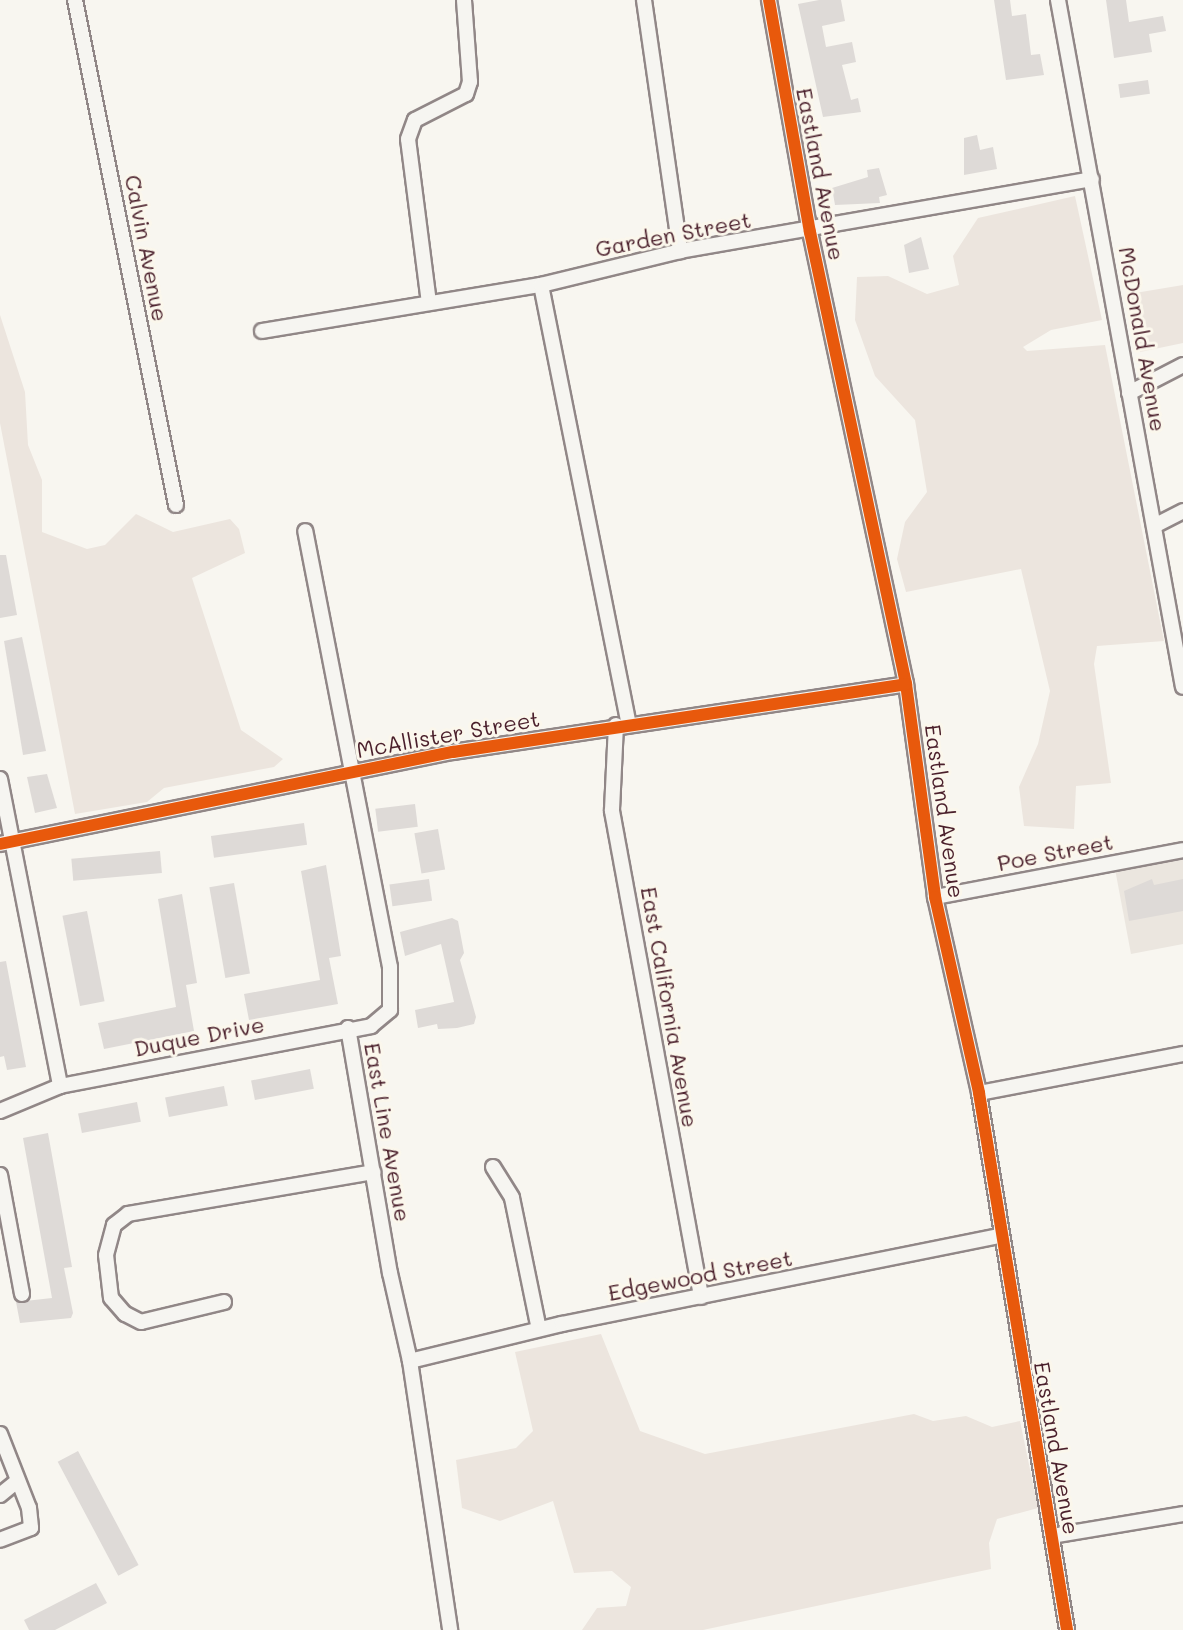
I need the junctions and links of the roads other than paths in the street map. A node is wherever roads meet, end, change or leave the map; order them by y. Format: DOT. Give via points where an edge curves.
graph roads {
  1 [pos="75,0"];
  2 [pos="464,0"];
  3 [pos="644,0"];
  4 [pos="769,0"];
  5 [pos="1058,0"];
  6 [pos="1092,179"];
  7 [pos="810,232"];
  8 [pos="680,251"];
  9 [pos="541,285"];
  10 [pos="429,303"];
  11 [pos="262,331"];
  12 [pos="1183,365"];
  13 [pos="1129,393"];
  14 [pos="176,505"];
  15 [pos="1183,511"];
  16 [pos="1154,526"];
  17 [pos="305,531"];
  18 [pos="906,684"];
  19 [pos="1183,687"];
  20 [pos="623,724"];
  21 [pos="350,772"];
  22 [pos="0,779"];
  23 [pos="6,843"];
  24 [pos="1183,850"];
  25 [pos="935,897"];
  26 [pos="348,1028"];
  27 [pos="1183,1054"];
  28 [pos="60,1086"];
  29 [pos="979,1093"];
  30 [pos="0,1111"];
  31 [pos="493,1167"];
  32 [pos="373,1172"];
  33 [pos="0,1175"];
  34 [pos="4,1218"];
  35 [pos="1000,1236"];
  36 [pos="22,1294"];
  37 [pos="701,1297"];
  38 [pos="224,1302"];
  39 [pos="539,1329"];
  40 [pos="410,1361"];
  41 [pos="0,1434"];
  42 [pos="17,1481"];
  43 [pos="0,1495"];
  44 [pos="1183,1514"];
  45 [pos="1052,1536"];
  46 [pos="0,1540"];
  47 [pos="450,1630"];
  48 [pos="1067,1630"];
  1 -- 14 [label="street, Calvin Avenue"];
  2 -- 10 [label="street" via="470,82 466,94 415,120 408,139"];
  3 -- 8 [label="street"];
  4 -- 7 [label="street, Eastland Avenue"];
  5 -- 6 [label="street, McDonald Avenue"];
  6 -- 7 [label="street, Garden Street"];
  6 -- 13 [label="street, McDonald Avenue"];
  7 -- 8 [label="street, Garden Street"];
  7 -- 18 [label="street, Eastland Avenue"];
  8 -- 9 [label="street, Garden Street"];
  9 -- 10 [label="street, Garden Street"];
  9 -- 20 [label="street, East California Avenue"];
  10 -- 11 [label="street, Garden Street"];
  12 -- 13 [label="street"];
  13 -- 16 [label="street, McDonald Avenue"];
  15 -- 16 [label="street"];
  16 -- 19 [label="street, McDonald Avenue"];
  17 -- 21 [label="street, East Line Avenue"];
  18 -- 20 [label="street, McAllister Street"];
  18 -- 25 [label="street, Eastland Avenue"];
  20 -- 21 [label="street, McAllister Street"];
  20 -- 37 [label="street, East California Avenue" via="612,811"];
  21 -- 23 [label="street, McAllister Street"];
  21 -- 26 [label="street, East Line Avenue" via="390,967 390,1010 371,1026"];
  22 -- 23 [label="street"];
  23 -- 28 [label="street"];
  24 -- 25 [label="street, Poe Street"];
  25 -- 29 [label="street, Eastland Avenue"];
  26 -- 28 [label="street, Duque Drive"];
  26 -- 32 [label="street, East Line Avenue"];
  27 -- 29 [label="street"];
  28 -- 30 [label="street, Duque Drive"];
  29 -- 35 [label="street, Eastland Avenue"];
  31 -- 39 [label="street" via="512,1198"];
  32 -- 38 [label="street" via="128,1214 114,1225 106,1255 111,1298 125,1314 141,1322"];
  32 -- 40 [label="street, East Line Avenue"];
  33 -- 34 [label="street"];
  34 -- 36 [label="street"];
  35 -- 37 [label="street, Edgewood Street"];
  35 -- 45 [label="street, Eastland Avenue"];
  37 -- 39 [label="street, Edgewood Street"];
  39 -- 40 [label="street, Edgewood Street"];
  40 -- 47 [label="street, East Line Avenue"];
  41 -- 42 [label="street"];
  42 -- 43 [label="street"];
  42 -- 46 [label="street" via="31,1528"];
  44 -- 45 [label="street"];
  45 -- 48 [label="street, Eastland Avenue"];
}
